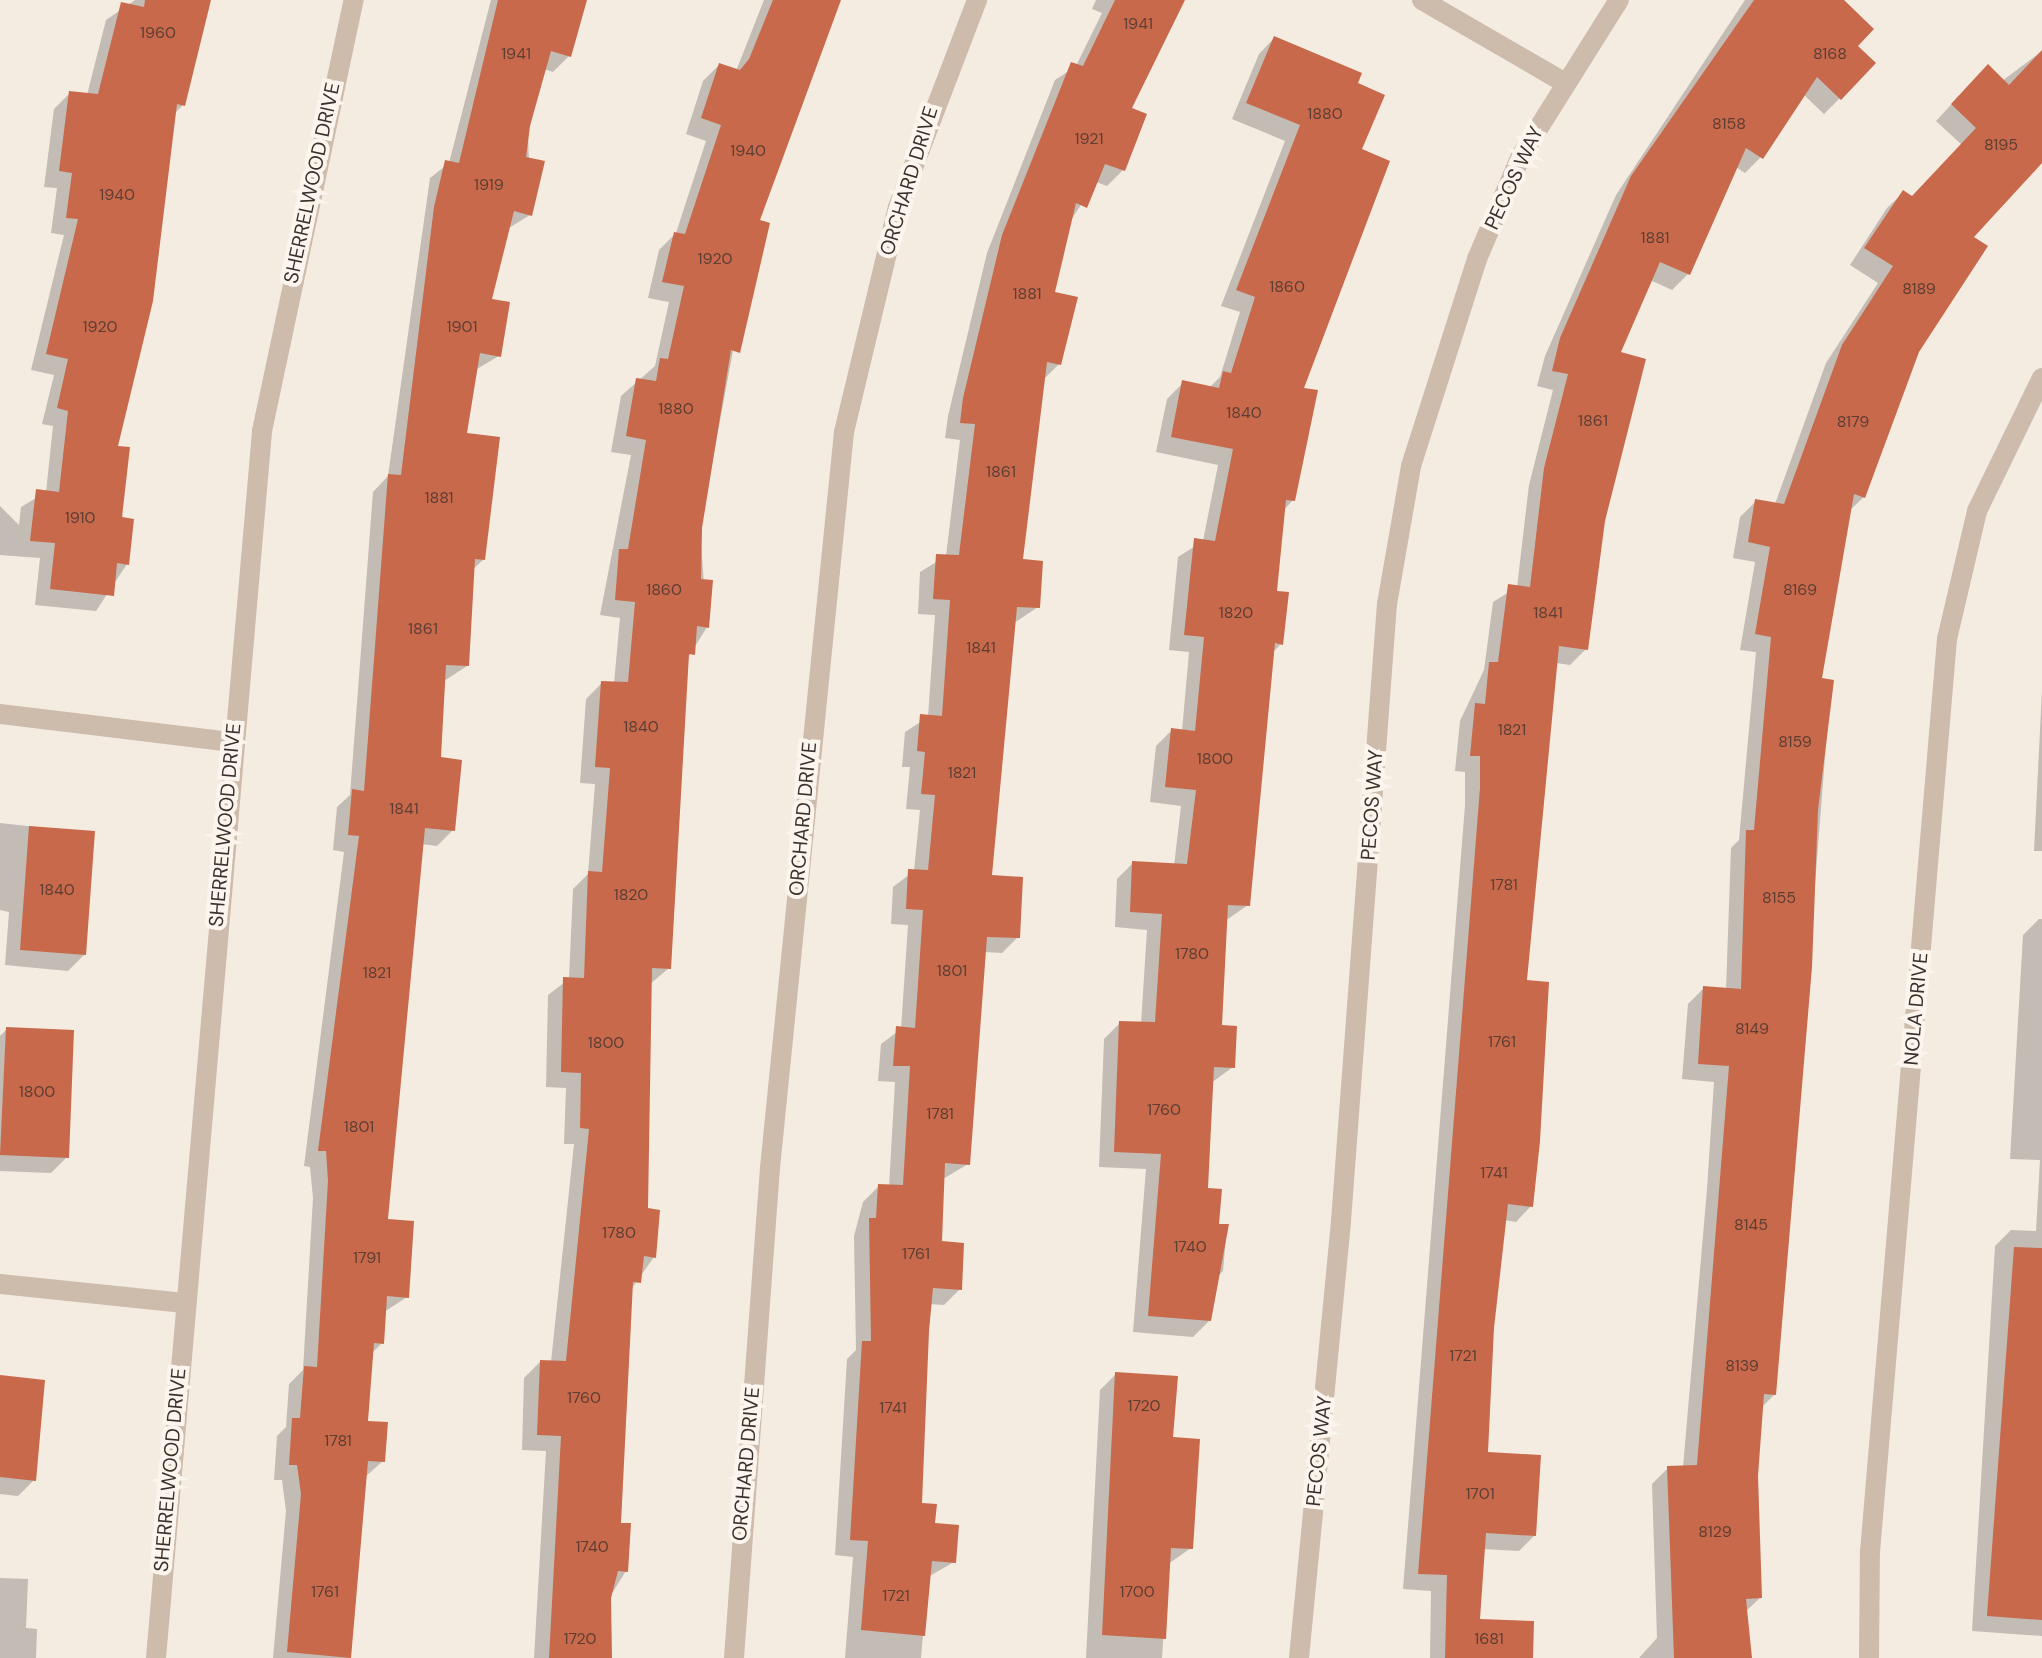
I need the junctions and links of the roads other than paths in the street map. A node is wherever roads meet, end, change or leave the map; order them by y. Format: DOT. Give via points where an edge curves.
graph roads {
  1 [pos="354,0"];
  2 [pos="977,0"];
  3 [pos="1422,0"];
  4 [pos="1619,0"];
  5 [pos="1562,81"];
  6 [pos="2042,378"];
  7 [pos="0,714"];
  8 [pos="232,742"];
  9 [pos="0,1284"];
  10 [pos="184,1303"];
  11 [pos="156,1658"];
  12 [pos="734,1658"];
  13 [pos="1299,1658"];
  14 [pos="1869,1658"];
  1 -- 8 [label="street, SHERRELWOOD DRIVE" via="262,431"];
  2 -- 12 [label="street, ORCHARD DRIVE" via="898,207 844,432 770,1168"];
  3 -- 5 [label="street"];
  4 -- 5 [label="street, PECOS WAY"];
  5 -- 13 [label="street, PECOS WAY" via="1477,259 1411,466 1387,604 1341,1221"];
  6 -- 14 [label="street, NOLA DRIVE" via="1977,511 1947,639 1871,1536"];
  7 -- 8 [label="street"];
  8 -- 10 [label="street, SHERRELWOOD DRIVE"];
  9 -- 10 [label="street"];
  10 -- 11 [label="street, SHERRELWOOD DRIVE"];
}
